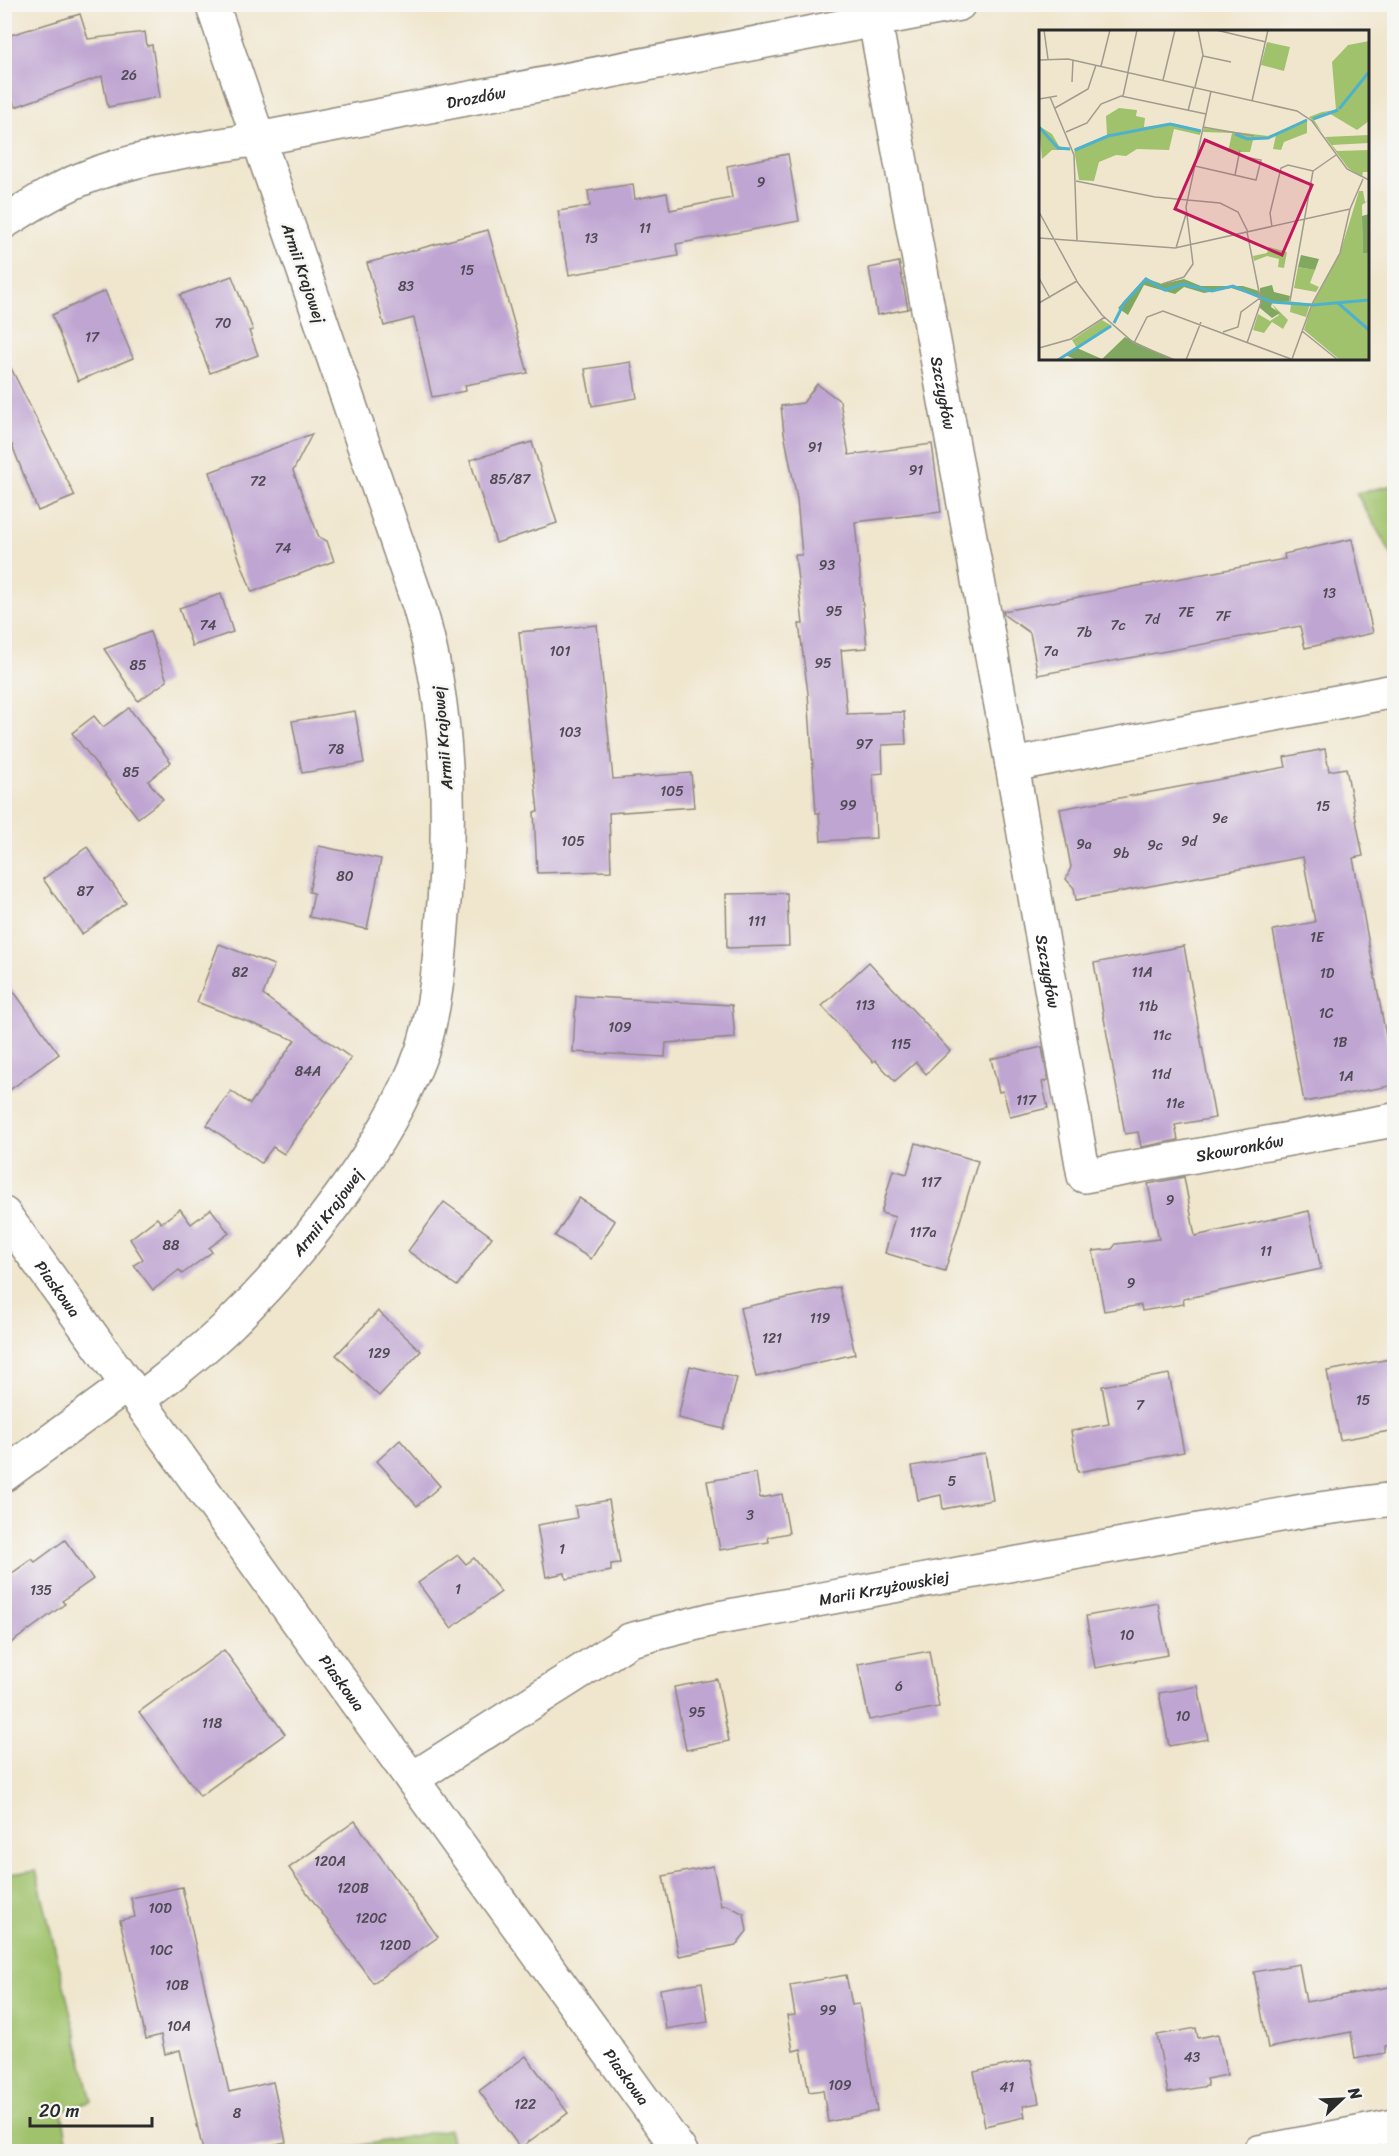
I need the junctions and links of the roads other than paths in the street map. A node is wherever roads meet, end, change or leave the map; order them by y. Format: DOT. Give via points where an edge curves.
graph roads {
  1 [pos="212,4"];
  2 [pos="959,4"];
  3 [pos="874,21"];
  4 [pos="258,139"];
  5 [pos="4,222"];
  6 [pos="1395,691"];
  7 [pos="1012,765"];
  8 [pos="1395,1120"];
  9 [pos="1084,1176"];
  10 [pos="4,1214"];
  11 [pos="134,1392"];
  12 [pos="4,1475"];
  13 [pos="1395,1499"];
  14 [pos="412,1779"];
  15 [pos="1395,2126"];
  16 [pos="681,2151"];
  17 [pos="1259,2151"];
  1 -- 4 [label="street, Armii Krajowej"];
  2 -- 3 [label="street, Drozdów"];
  3 -- 4 [label="street, Drozdów"];
  3 -- 7 [label="street, Szczygłów"];
  4 -- 5 [label="street, Drozdów" via="116,167 79,180"];
  4 -- 11 [label="street, Armii Krajowej" via="429,639 443,723 446,772 448,832 441,940 422,1050 405,1089 358,1169 263,1290 197,1354"];
  6 -- 7 [label="street"];
  7 -- 9 [label="street, Szczygłów"];
  8 -- 9 [label="street, Skowronków"];
  10 -- 11 [label="street, Piaskowa"];
  11 -- 12 [label="street, Armii Krajowej"];
  11 -- 14 [label="street, Piaskowa"];
  13 -- 14 [label="street, Marii Krzyżowskiej" via="1304,1511 724,1617 630,1640"];
  14 -- 16 [label="street, Piaskowa"];
  15 -- 17 [label="street"];
}
